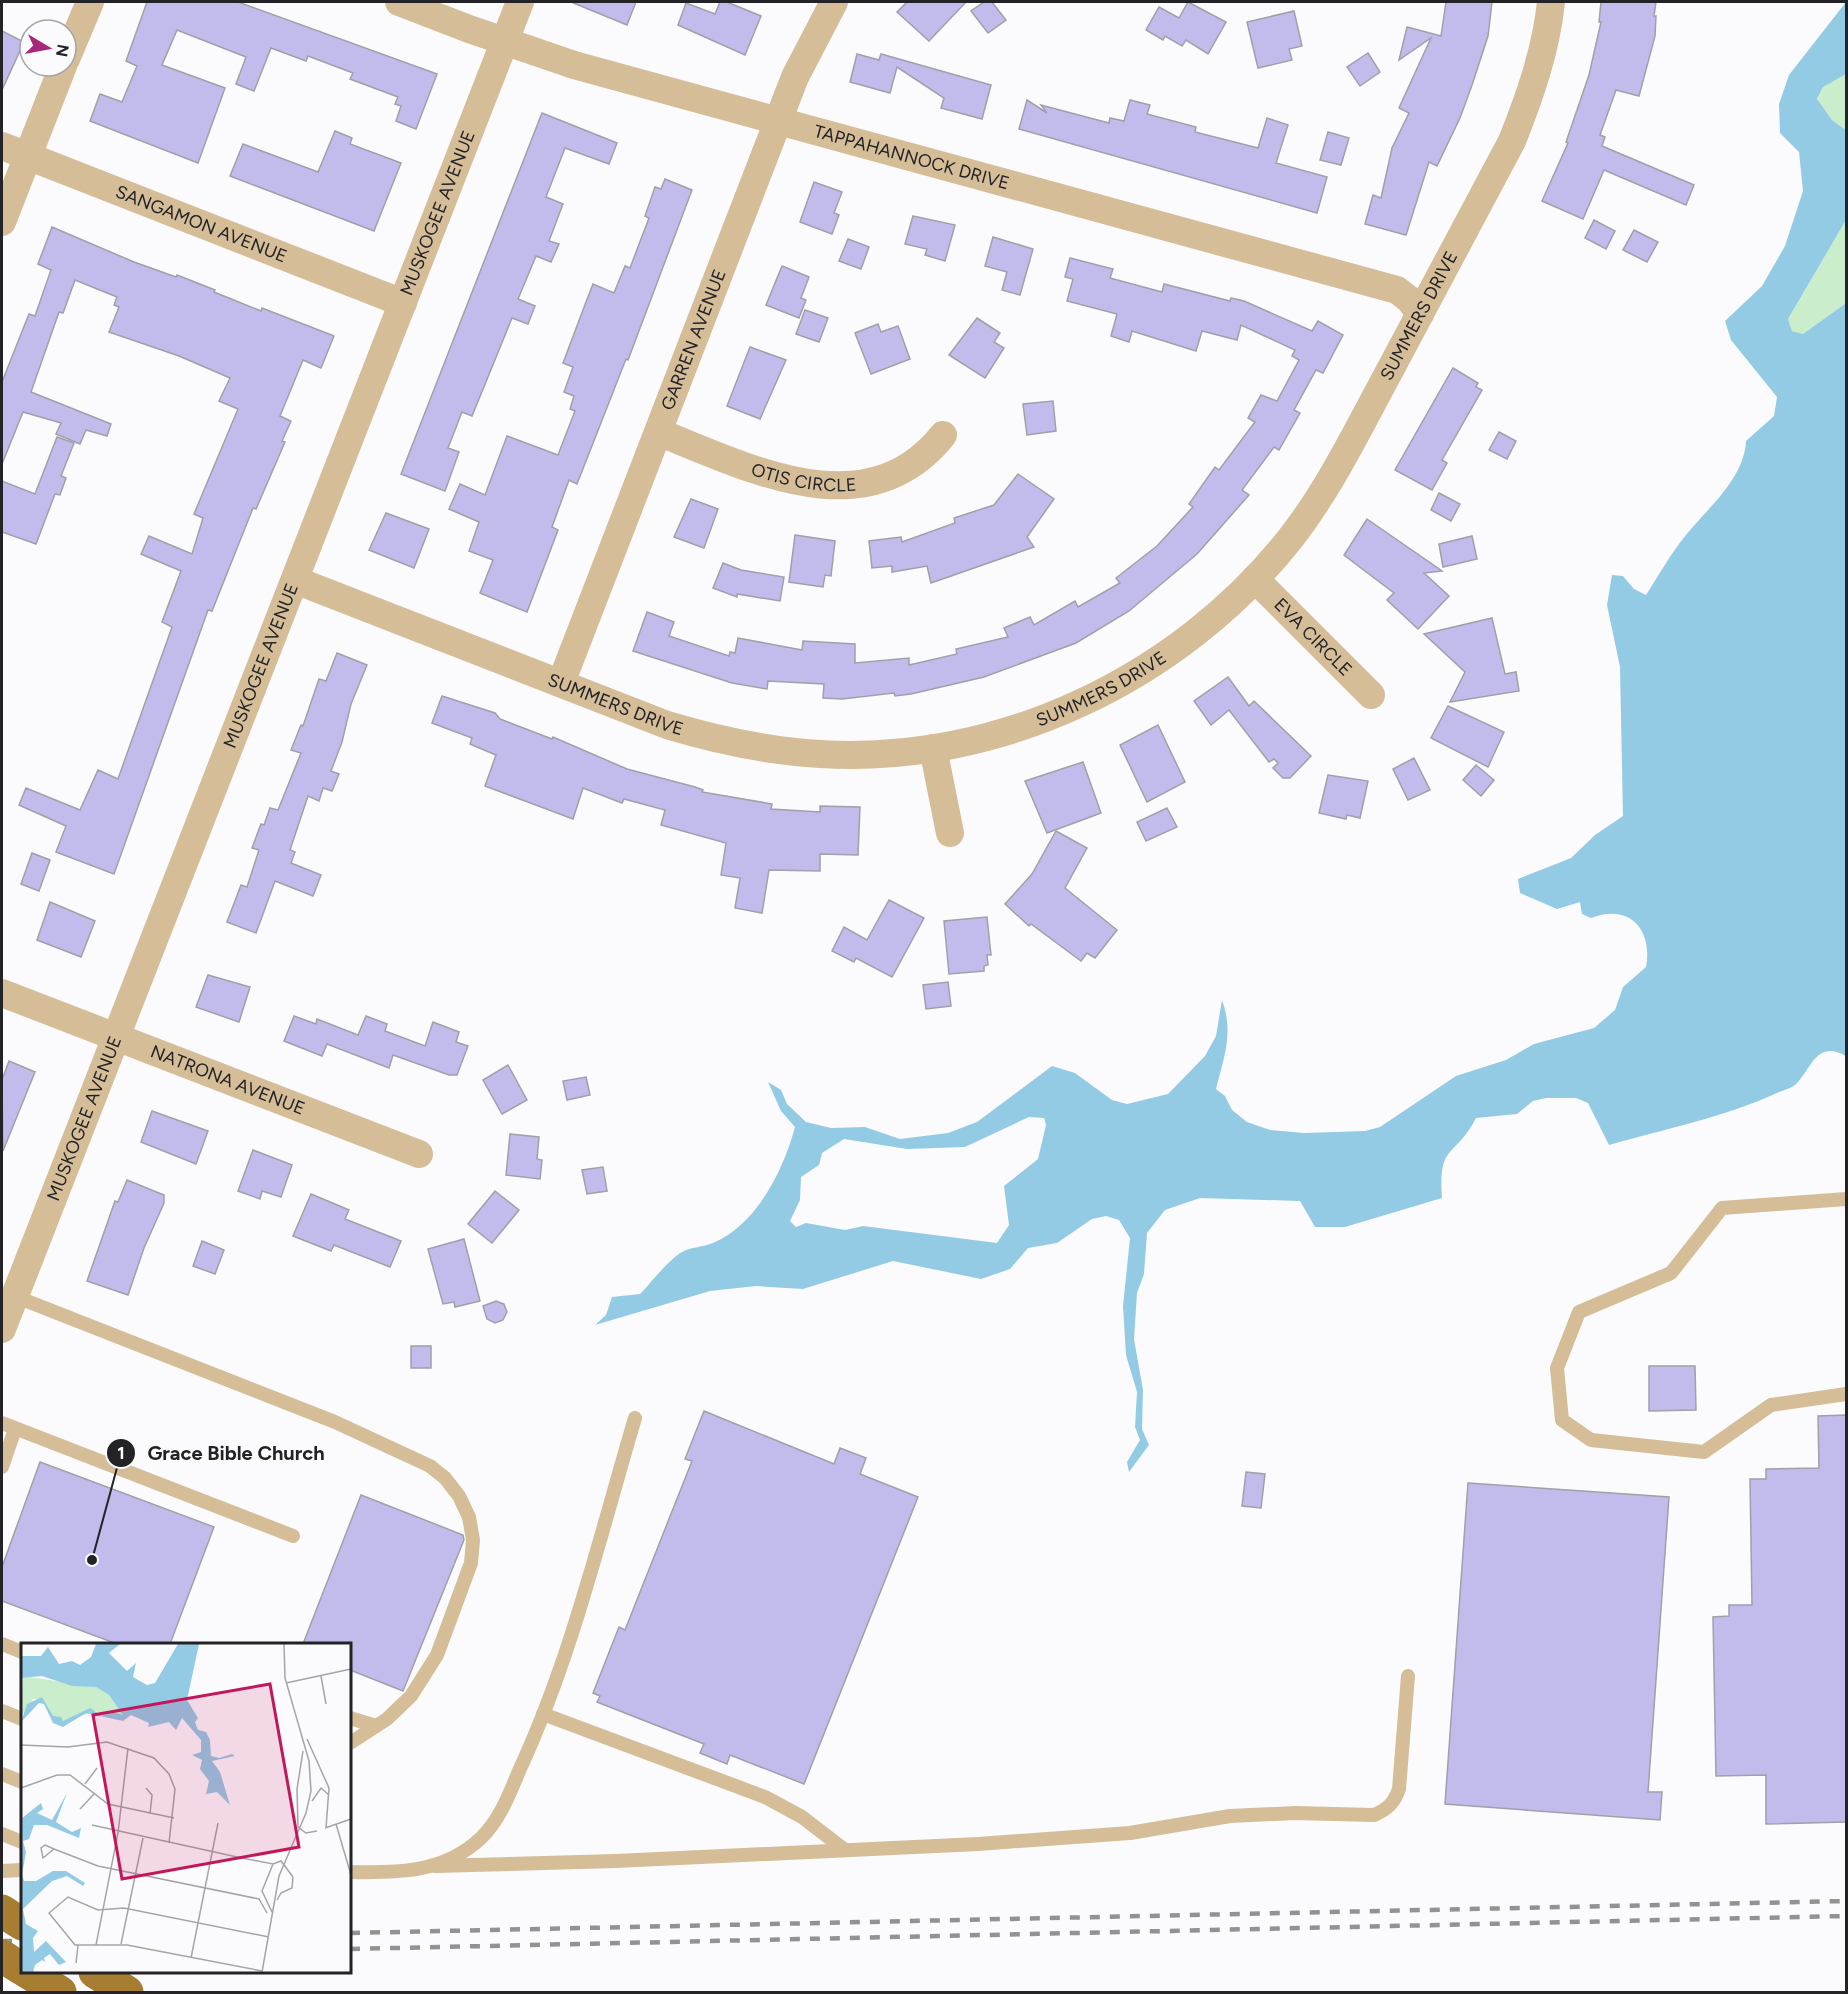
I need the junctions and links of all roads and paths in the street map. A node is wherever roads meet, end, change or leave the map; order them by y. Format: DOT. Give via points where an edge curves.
graph roads {
  1 [pos="90,2"];
  2 [pos="399,2"];
  3 [pos="520,2"];
  4 [pos="834,2"];
  5 [pos="1551,2"];
  6 [pos="78,30"];
  7 [pos="504,42"];
  8 [pos="56,78"];
  9 [pos="779,120"];
  10 [pos="14,151"];
  11 [pos="2,222"];
  12 [pos="403,303"];
  13 [pos="1420,314"];
  14 [pos="658,432"];
  15 [pos="943,435"];
  16 [pos="1256,579"];
  17 [pos="295,580"];
  18 [pos="561,683"];
  19 [pos="1371,695"];
  20 [pos="933,748"];
  21 [pos="950,833"];
  22 [pos="2,993"];
  23 [pos="116,1037"];
  24 [pos="419,1154"];
  25 [pos="1846,1199"];
  26 [pos="14,1296"];
  27 [pos="2,1329"];
  28 [pos="1846,1394"];
  29 [pos="635,1418"];
  30 [pos="2,1423"];
  31 [pos="15,1429"];
  32 [pos="2,1467"];
  33 [pos="293,1536"];
  34 [pos="2,1644"];
  35 [pos="21,1652"];
  36 [pos="1408,1676"];
  37 [pos="2,1712"];
  38 [pos="543,1714"];
  39 [pos="351,1718"];
  40 [pos="21,1719"];
  41 [pos="376,1726"];
  42 [pos="351,1742"];
  43 [pos="2,1774"];
  44 [pos="21,1782"];
  45 [pos="2,1834"];
  46 [pos="21,1842"];
  47 [pos="845,1850"];
  48 [pos="435,1866"];
  49 [pos="21,1870"];
  50 [pos="2,1871"];
  51 [pos="351,1872"];
  52 [pos="2,1911"];
  53 [pos="21,1923"];
  54 [pos="2,1956"];
  55 [pos="21,1968"];
  56 [pos="30,1973"];
  57 [pos="98,1973"];
  58 [pos="60,1992"];
  59 [pos="127,1992"];
  1 -- 6 [label="street"];
  2 -- 7 [label="street, TAPPAHANNOCK DRIVE"];
  3 -- 7 [label="street, MUSKOGEE AVENUE"];
  4 -- 9 [label="street, GARREN AVENUE" via="795,77"];
  5 -- 13 [label="street, SUMMERS DRIVE" via="1529,97 1512,141"];
  7 -- 9 [label="street, TAPPAHANNOCK DRIVE" via="574,66"];
  7 -- 12 [label="street, MUSKOGEE AVENUE"];
  8 -- 10 [label="street"];
  9 -- 13 [label="street, TAPPAHANNOCK DRIVE" via="1396,290"];
  9 -- 14 [label="street, GARREN AVENUE"];
  10 -- 11 [label="street"];
  10 -- 12 [label="street, SANGAMON AVENUE"];
  12 -- 17 [label="street, MUSKOGEE AVENUE"];
  13 -- 16 [label="street, SUMMERS DRIVE" via="1323,490"];
  14 -- 15 [label="street, OTIS CIRCLE" via="762,474 853,485 897,474 919,461"];
  14 -- 18 [label="street, GARREN AVENUE"];
  16 -- 19 [label="street, EVA CIRCLE"];
  16 -- 20 [label="street, SUMMERS DRIVE" via="1171,652 1122,683 1050,716 988,737"];
  17 -- 18 [label="street, SUMMERS DRIVE"];
  17 -- 23 [label="street, MUSKOGEE AVENUE"];
  18 -- 20 [label="street, SUMMERS DRIVE" via="667,725 764,748 865,754"];
  20 -- 21 [label="street"];
  22 -- 23 [label="street, NATRONA AVENUE"];
  23 -- 24 [label="street, NATRONA AVENUE"];
  23 -- 26 [label="street, MUSKOGEE AVENUE"];
  25 -- 28 [label="lane" via="1722,1208 1671,1273 1579,1312 1557,1368 1562,1420 1591,1440 1704,1452 1771,1405"];
  26 -- 27 [label="street, MUSKOGEE AVENUE"];
  26 -- 41 [label="lane" via="335,1422 430,1466 445,1478 469,1517 471,1563 431,1668 411,1696"];
  29 -- 38 [label="lane"];
  30 -- 31 [label="lane"];
  31 -- 32 [label="lane"];
  31 -- 33 [label="lane"];
  34 -- 35 [label="lane"];
  36 -- 47 [label="lane" via="1399,1789 1394,1802 1374,1815 1230,1816 1130,1833"];
  37 -- 40 [label="lane"];
  38 -- 47 [label="lane" via="765,1797 802,1817"];
  38 -- 48 [label="lane" via="506,1800 483,1837"];
  39 -- 41 [label="lane"];
  41 -- 42 [label="lane"];
  43 -- 44 [label="lane"];
  45 -- 46 [label="lane"];
  47 -- 48 [label="lane"];
  48 -- 51 [label="lane" via="402,1873"];
  49 -- 50 [label="lane"];
  52 -- 53 [label="highway"];
  54 -- 55 [label="highway, bridge"];
  56 -- 58 [label="highway"];
  57 -- 59 [label="highway"];
}
